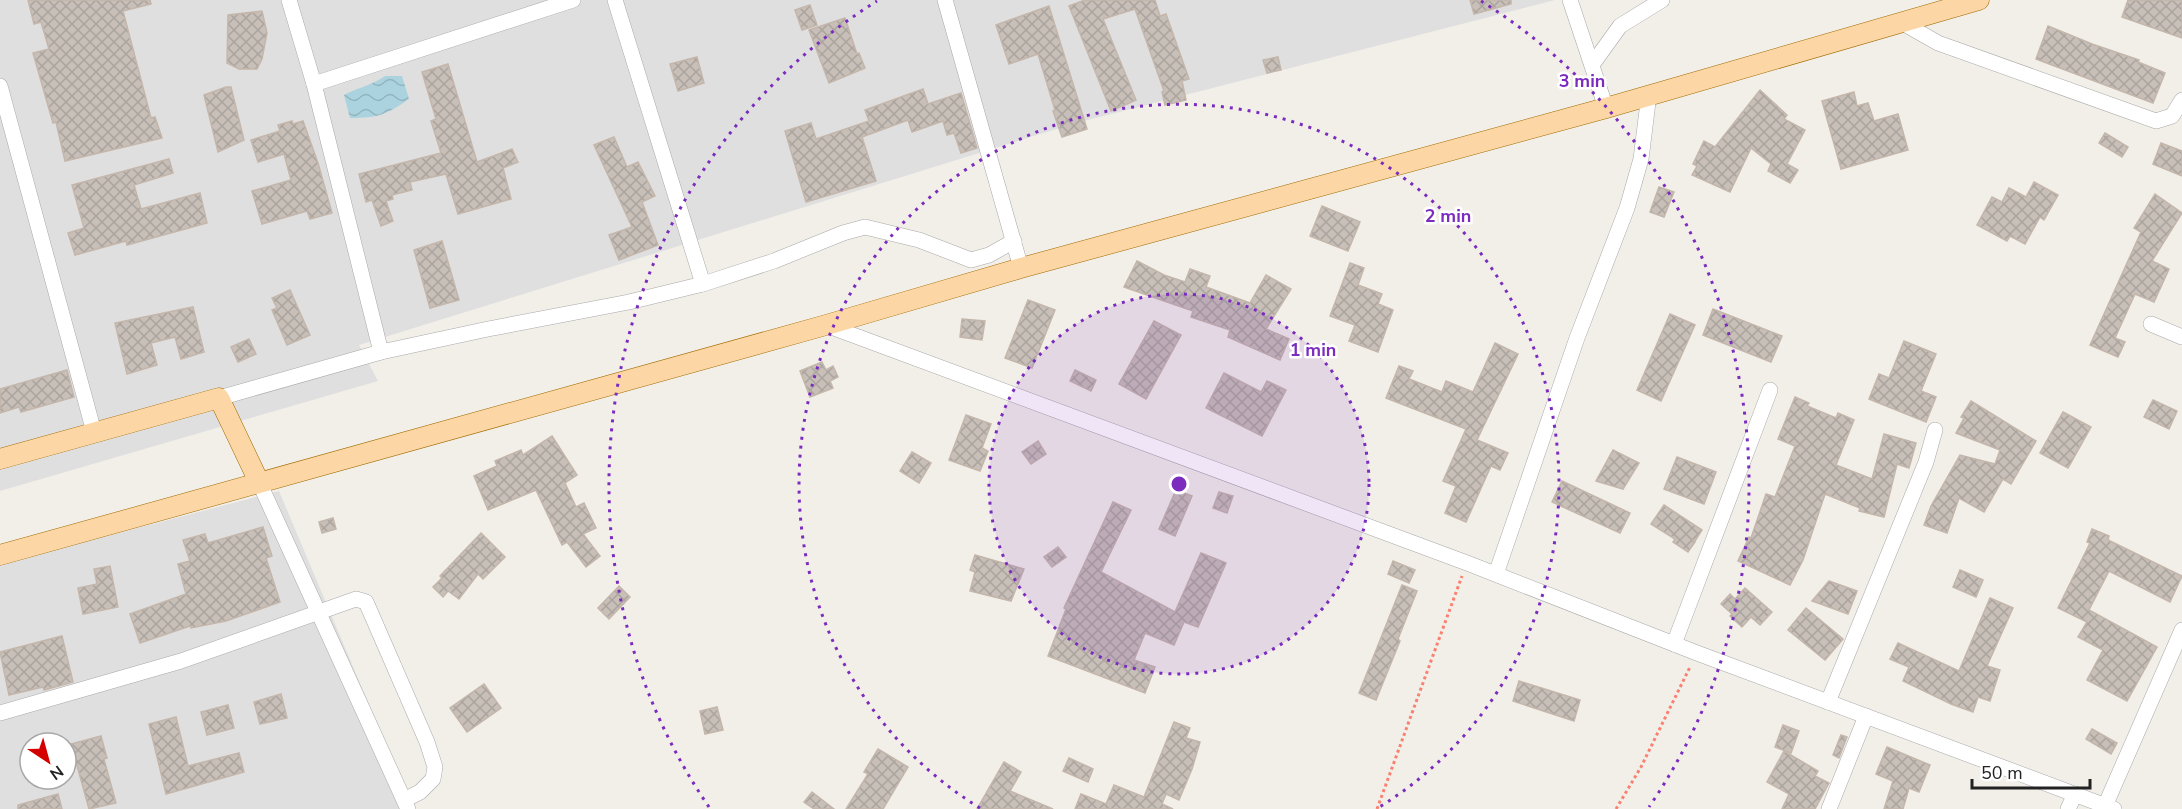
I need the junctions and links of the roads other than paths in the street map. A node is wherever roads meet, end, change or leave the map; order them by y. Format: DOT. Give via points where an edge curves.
graph roads {
  1 [pos="289,0"];
  2 [pos="573,0"];
  3 [pos="615,0"];
  4 [pos="945,0"];
  5 [pos="1570,0"];
  6 [pos="1662,0"];
  7 [pos="1979,0"];
  8 [pos="1901,22"];
  9 [pos="1592,65"];
  10 [pos="314,84"];
  11 [pos="0,86"];
  12 [pos="1649,94"];
  13 [pos="2182,100"];
  14 [pos="1606,108"];
  15 [pos="5,131"];
  16 [pos="1014,241"];
  17 [pos="1021,268"];
  18 [pos="703,284"];
  19 [pos="2151,324"];
  20 [pos="826,325"];
  21 [pos="2182,337"];
  22 [pos="381,352"];
  23 [pos="1770,390"];
  24 [pos="219,398"];
  25 [pos="1935,430"];
  26 [pos="94,432"];
  27 [pos="0,459"];
  28 [pos="259,482"];
  29 [pos="0,555"];
  30 [pos="1496,574"];
  31 [pos="317,613"];
  32 [pos="2182,630"];
  33 [pos="1674,644"];
  34 [pos="1828,702"];
  35 [pos="0,714"];
  36 [pos="1866,716"];
  37 [pos="2074,794"];
  38 [pos="406,804"];
  39 [pos="2110,808"];
  40 [pos="1829,809"];
  41 [pos="2068,809"];
  1 -- 10 [label="street"];
  2 -- 10 [label="street"];
  3 -- 18 [label="street"];
  4 -- 16 [label="street"];
  5 -- 9 [label="street"];
  6 -- 9 [label="street" via="1620,26"];
  7 -- 8 [label="main road"];
  8 -- 12 [label="main road"];
  8 -- 13 [label="street" via="1938,44 2156,122 2172,116"];
  9 -- 14 [label="street"];
  10 -- 22 [label="street"];
  11 -- 15 [label="street"];
  12 -- 14 [label="main road"];
  12 -- 30 [label="street" via="1641,159 1627,208 1577,338"];
  14 -- 17 [label="main road"];
  15 -- 26 [label="street"];
  16 -- 17 [label="street"];
  16 -- 18 [label="street" via="971,260 919,240 865,227"];
  17 -- 20 [label="main road"];
  18 -- 22 [label="street" via="628,303"];
  19 -- 21 [label="street"];
  20 -- 28 [label="main road"];
  20 -- 30 [label="street"];
  22 -- 24 [label="street"];
  23 -- 33 [label="street"];
  24 -- 26 [label="main road"];
  24 -- 28 [label="main road"];
  25 -- 34 [label="street" via="1926,462"];
  26 -- 27 [label="main road"];
  28 -- 29 [label="main road"];
  28 -- 31 [label="street"];
  30 -- 33 [label="street"];
  31 -- 35 [label="street" via="181,661"];
  31 -- 38 [label="street"];
  31 -- 38 [label="street" via="356,599 366,602 435,766 433,780"];
  32 -- 39 [label="street"];
  33 -- 34 [label="street"];
  34 -- 36 [label="street"];
  36 -- 37 [label="street"];
  36 -- 40 [label="street"];
  37 -- 39 [label="street"];
  37 -- 41 [label="street"];
}
